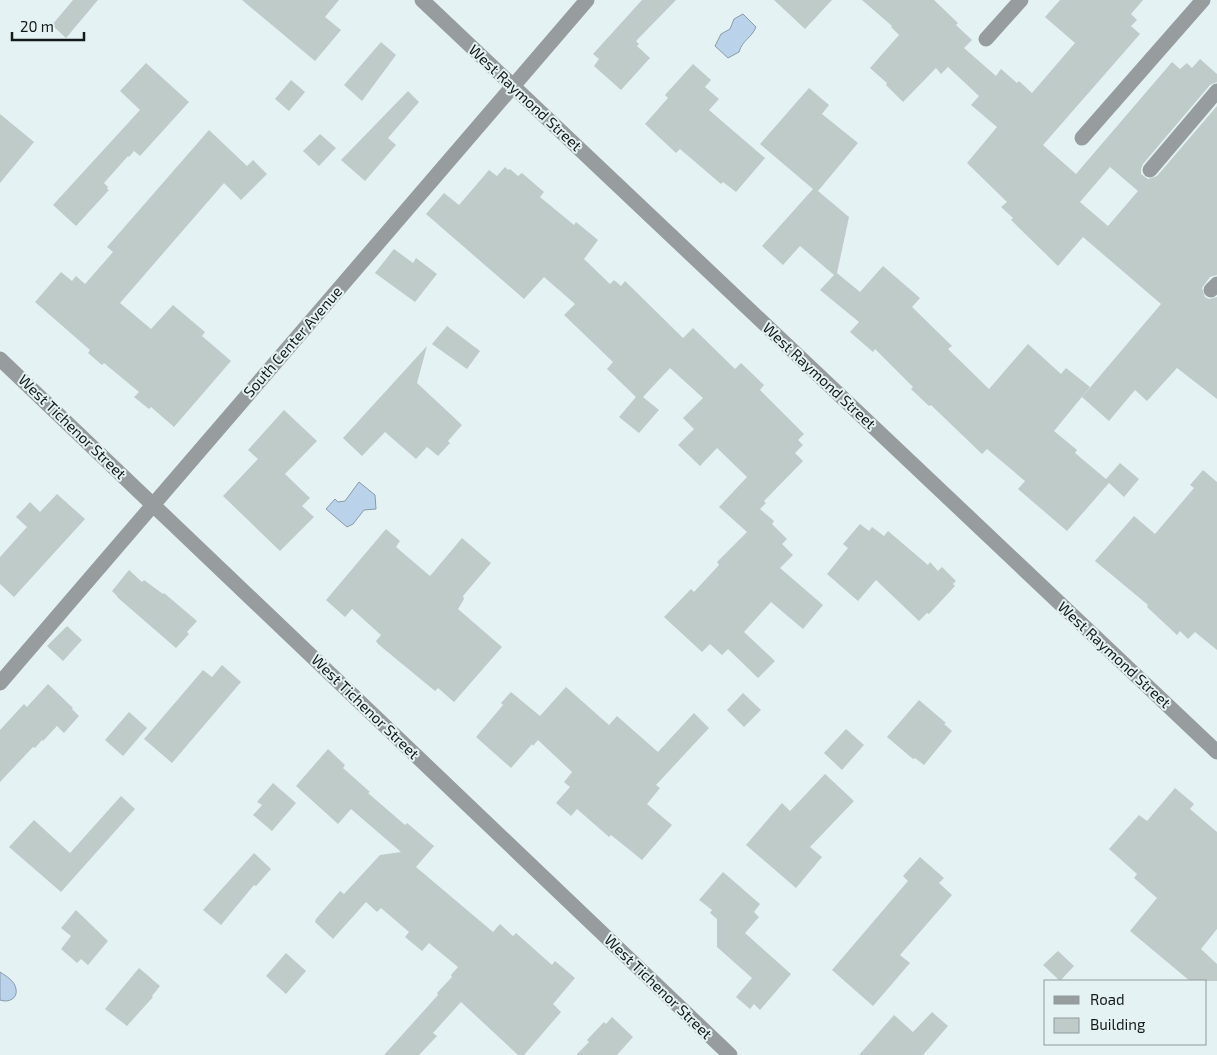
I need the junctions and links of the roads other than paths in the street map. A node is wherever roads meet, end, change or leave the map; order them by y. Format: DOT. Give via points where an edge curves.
graph roads {
  1 [pos="422,0"];
  2 [pos="587,0"];
  3 [pos="1021,0"];
  4 [pos="1203,0"];
  5 [pos="986,39"];
  6 [pos="513,86"];
  7 [pos="1217,91"];
  8 [pos="1082,138"];
  9 [pos="1150,170"];
  10 [pos="0,359"];
  11 [pos="153,505"];
  12 [pos="0,683"];
  13 [pos="1217,752"];
  14 [pos="730,1055"];
  1 -- 6 [label="street, West Raymond Street"];
  2 -- 6 [label="street, South Center Avenue"];
  3 -- 5 [label="street"];
  4 -- 8 [label="street"];
  6 -- 11 [label="street, South Center Avenue"];
  6 -- 13 [label="street, West Raymond Street"];
  7 -- 9 [label="street"];
  10 -- 11 [label="street, West Tichenor Street"];
  11 -- 12 [label="street, South Center Avenue"];
  11 -- 14 [label="street, West Tichenor Street"];
}
